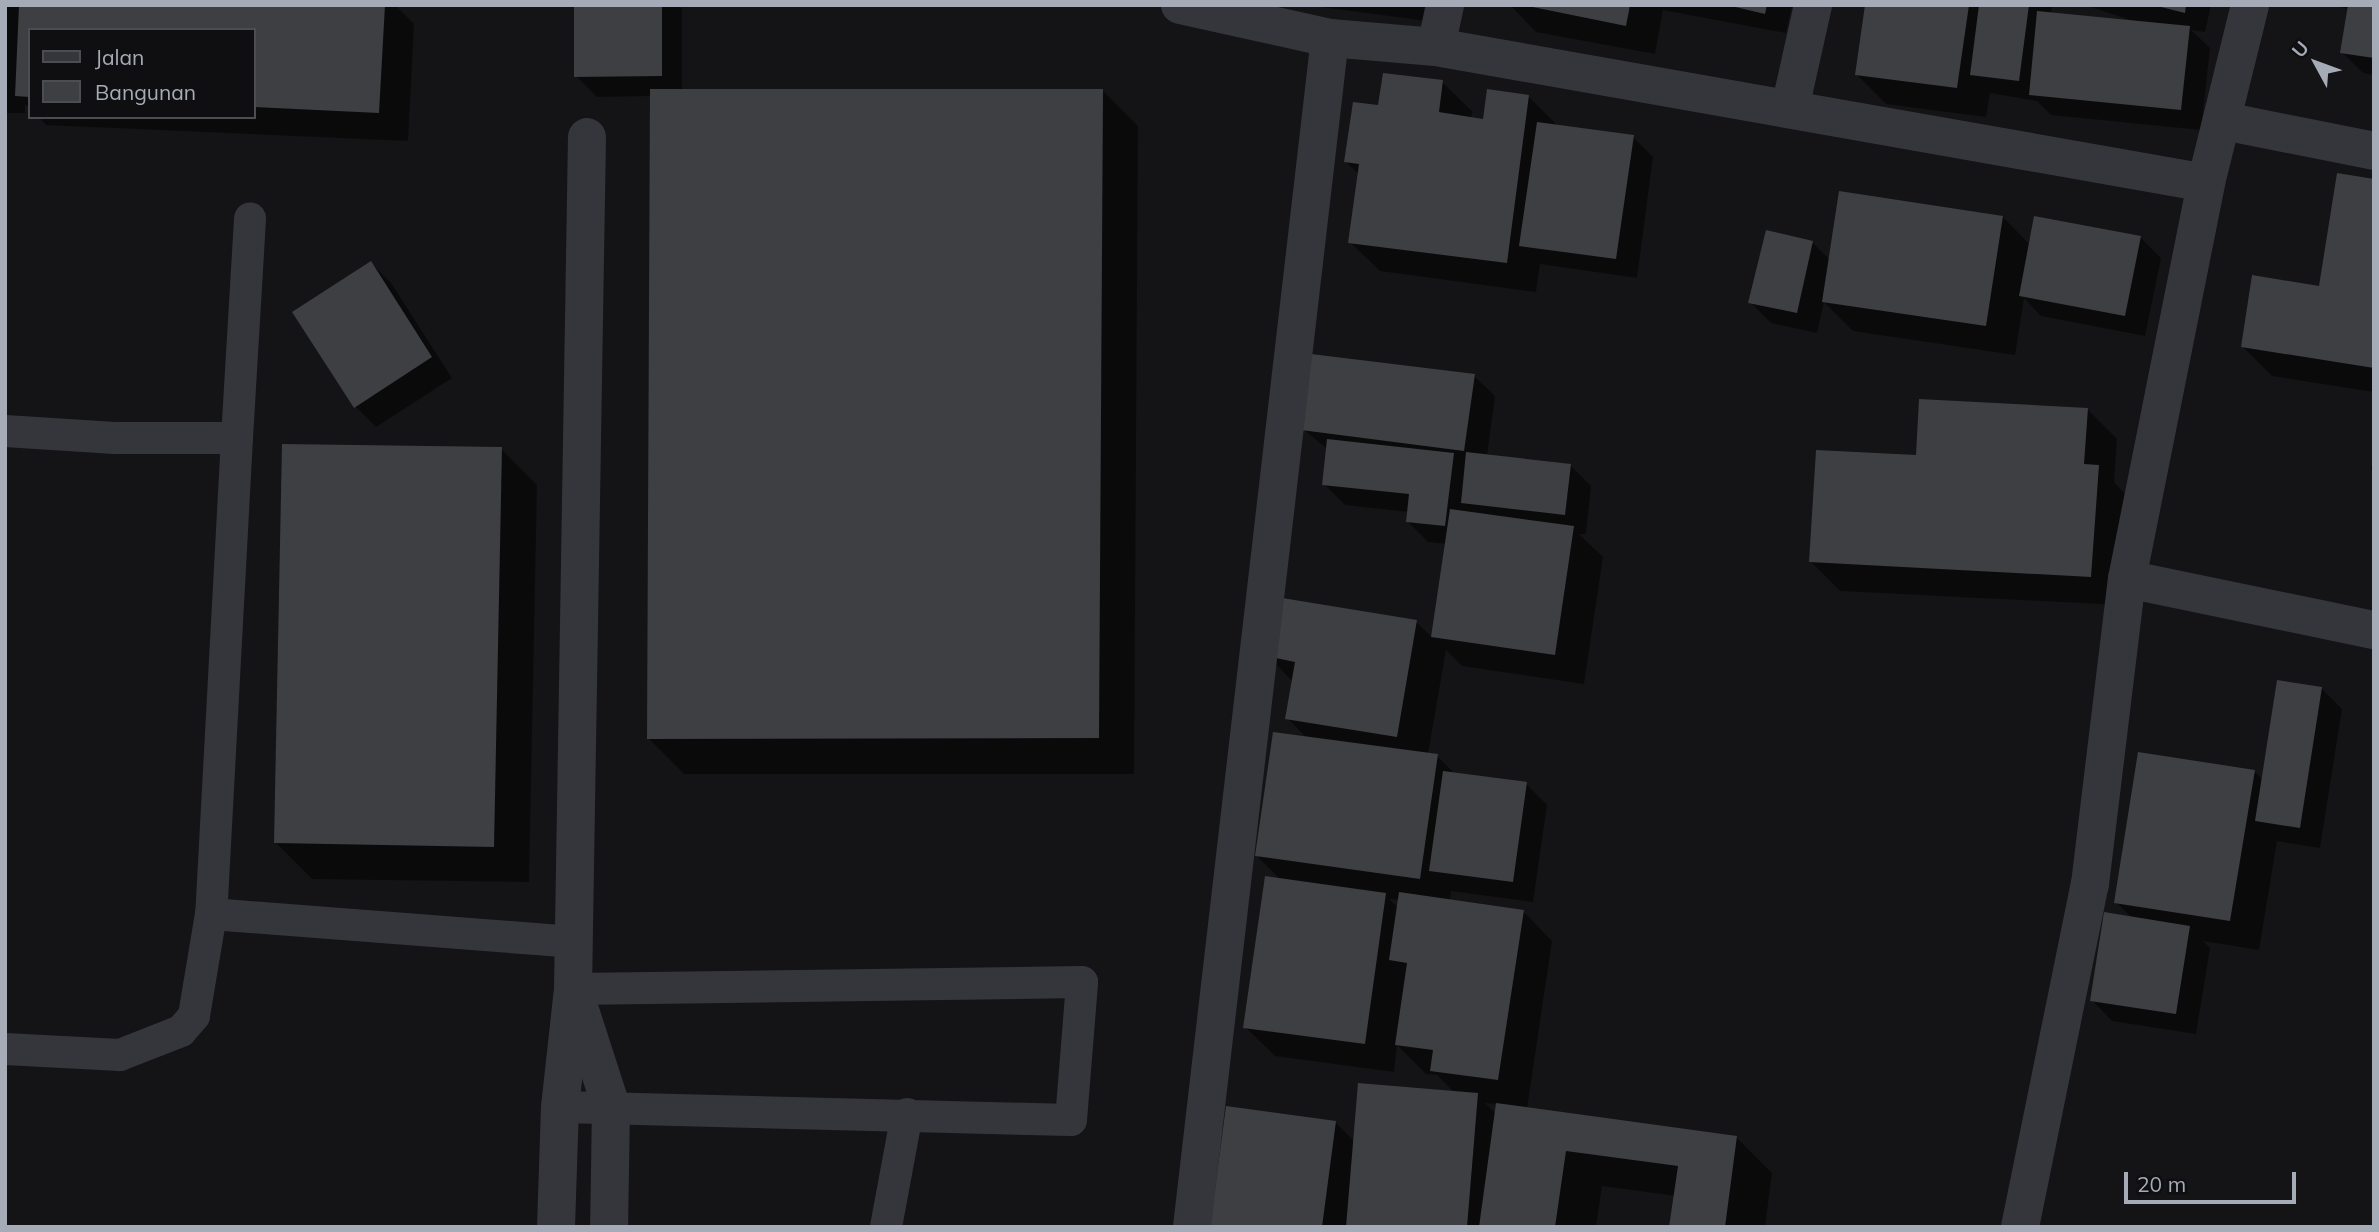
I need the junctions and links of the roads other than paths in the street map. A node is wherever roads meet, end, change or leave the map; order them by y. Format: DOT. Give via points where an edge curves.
graph roads {
  1 [pos="1180,5"];
  2 [pos="1445,5"];
  3 [pos="1813,5"];
  4 [pos="2250,5"];
  5 [pos="1330,38"];
  6 [pos="1436,47"];
  7 [pos="1790,108"];
  8 [pos="2224,121"];
  9 [pos="587,137"];
  10 [pos="2374,151"];
  11 [pos="2206,183"];
  12 [pos="250,218"];
  13 [pos="5,430"];
  14 [pos="237,438"];
  15 [pos="2127,579"];
  16 [pos="2374,630"];
  17 [pos="211,914"];
  18 [pos="573,942"];
  19 [pos="573,989"];
  20 [pos="5,1049"];
  21 [pos="611,1106"];
  22 [pos="560,1107"];
  23 [pos="907,1114"];
  24 [pos="556,1227"];
  25 [pos="610,1227"];
  26 [pos="886,1227"];
  27 [pos="1192,1227"];
  28 [pos="2020,1227"];
  1 -- 5 [label="street"];
  2 -- 6 [label="street"];
  3 -- 7 [label="street"];
  4 -- 8 [label="street"];
  5 -- 6 [label="street"];
  5 -- 27 [label="street"];
  6 -- 7 [label="street"];
  7 -- 11 [label="street"];
  8 -- 10 [label="street"];
  8 -- 11 [label="street"];
  9 -- 18 [label="street"];
  11 -- 15 [label="street"];
  12 -- 14 [label="lane"];
  13 -- 14 [label="lane" via="115,438"];
  14 -- 17 [label="lane"];
  15 -- 16 [label="street"];
  15 -- 28 [label="street" via="2090,884"];
  17 -- 18 [label="lane"];
  17 -- 20 [label="lane" via="194,1016 181,1031 120,1055"];
  18 -- 19 [label="street"];
  19 -- 21 [label="street"];
  19 -- 22 [label="street"];
  19 -- 23 [label="lane" via="1082,982 1071,1120"];
  21 -- 22 [label="lane"];
  21 -- 23 [label="lane"];
  21 -- 25 [label="street"];
  22 -- 24 [label="street"];
  23 -- 26 [label="lane"];
}
